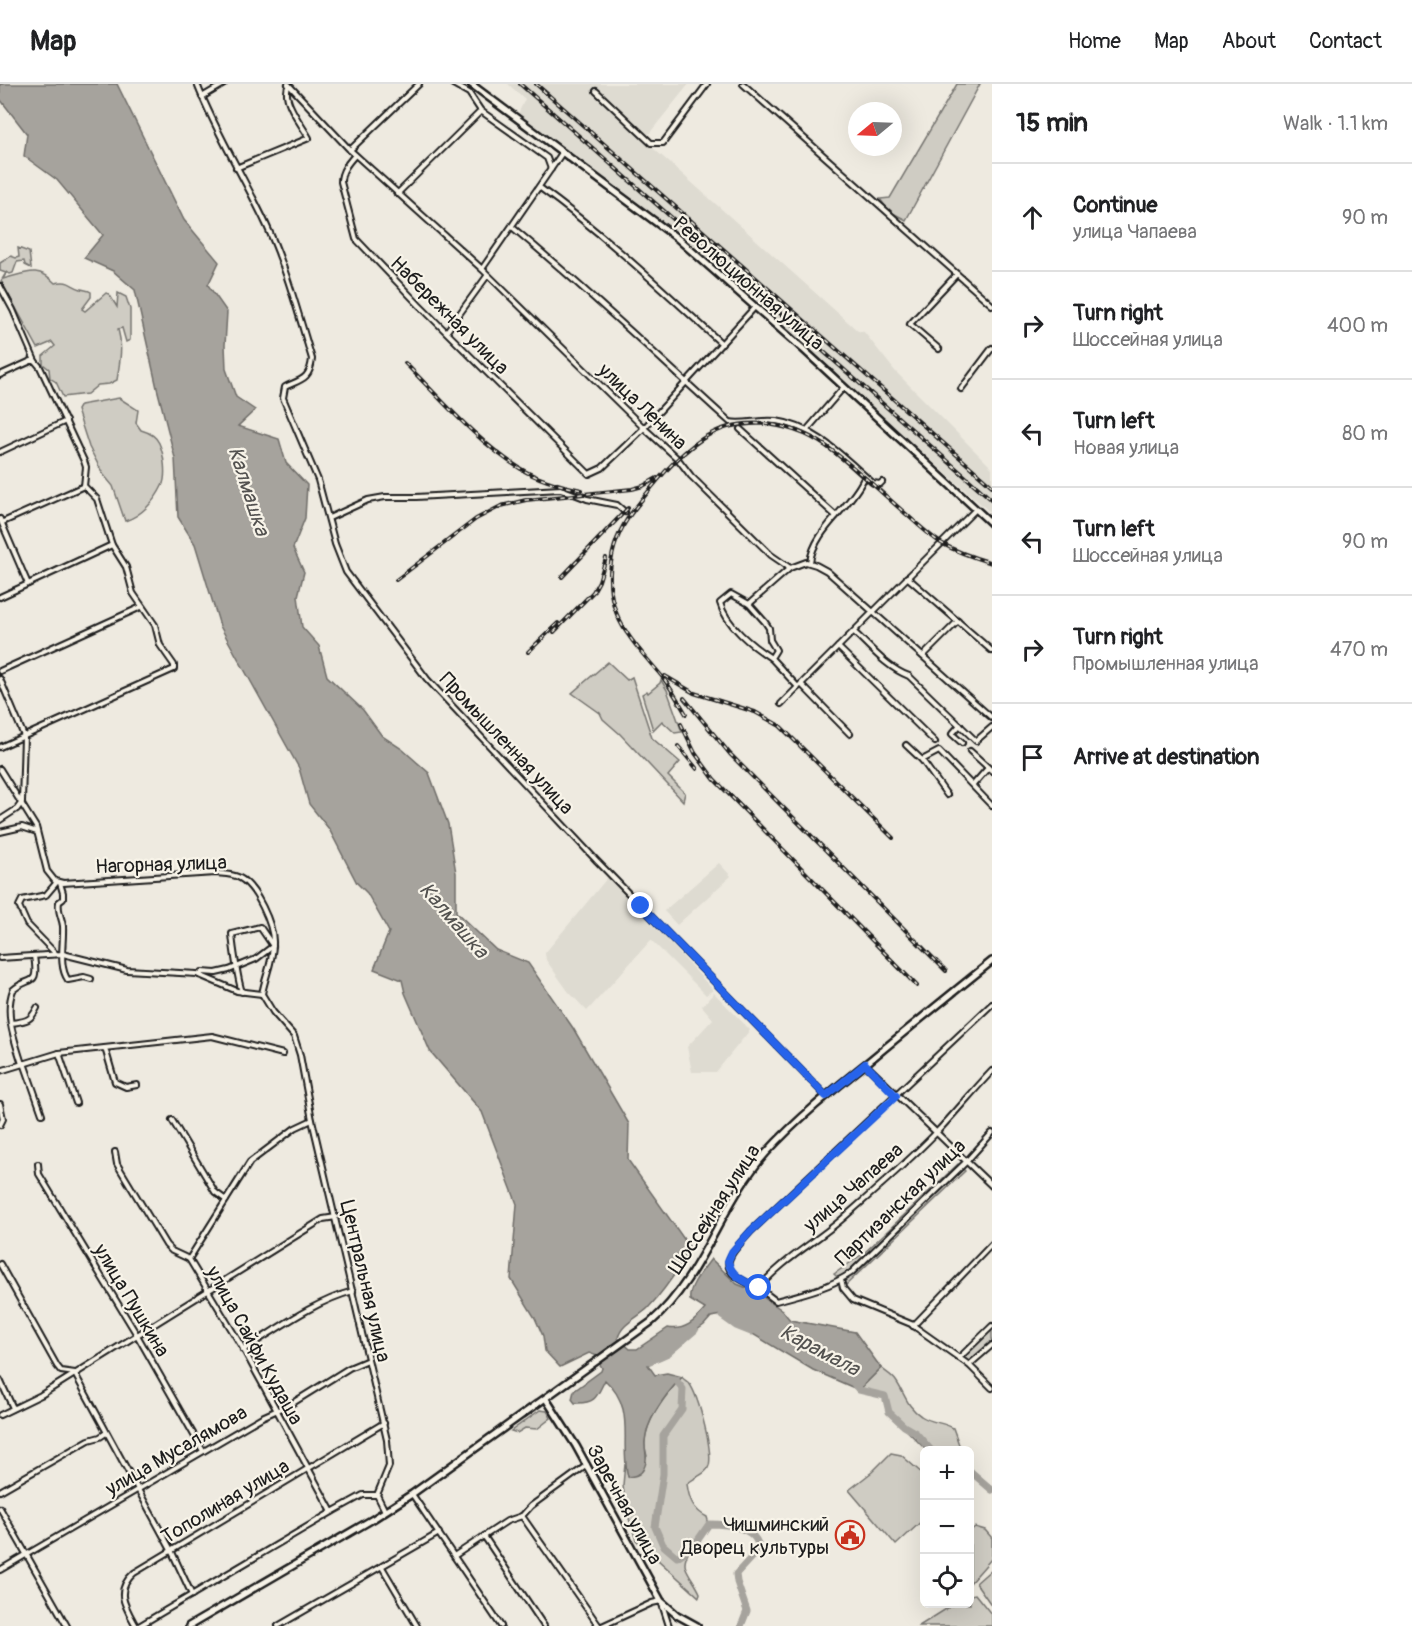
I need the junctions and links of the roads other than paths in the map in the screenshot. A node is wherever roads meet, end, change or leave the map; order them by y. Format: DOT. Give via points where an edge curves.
graph roads {
  1 [pos="197,84"];
  2 [pos="224,84"];
  3 [pos="419,84"];
  4 [pos="453,84"];
  5 [pos="471,84"];
  6 [pos="707,84"];
  7 [pos="743,84"];
  8 [pos="289,85"];
  9 [pos="596,91"];
  10 [pos="202,96"];
  11 [pos="481,111"];
  12 [pos="350,150"];
  13 [pos="562,153"];
  14 [pos="355,155"];
  15 [pos="236,168"];
  16 [pos="551,170"];
  17 [pos="539,187"];
  18 [pos="397,194"];
  19 [pos="512,227"];
  20 [pos="482,269"];
  21 [pos="957,274"];
  22 [pos="487,276"];
  23 [pos="0,286"];
  24 [pos="992,305"];
  25 [pos="756,307"];
  26 [pos="447,331"];
  27 [pos="722,344"];
  28 [pos="992,348"];
  29 [pos="939,349"];
  30 [pos="34,361"];
  31 [pos="0,375"];
  32 [pos="686,384"];
  33 [pos="844,387"];
  34 [pos="961,389"];
  35 [pos="66,421"];
  36 [pos="644,428"];
  37 [pos="740,429"];
  38 [pos="806,431"];
  39 [pos="0,452"];
  40 [pos="863,480"];
  41 [pos="882,482"];
  42 [pos="84,486"];
  43 [pos="976,509"];
  44 [pos="626,512"];
  45 [pos="836,516"];
  46 [pos="329,518"];
  47 [pos="1,521"];
  48 [pos="992,524"];
  49 [pos="112,545"];
  50 [pos="810,562"];
  51 [pos="790,568"];
  52 [pos="907,577"];
  53 [pos="28,584"];
  54 [pos="0,597"];
  55 [pos="749,604"];
  56 [pos="141,607"];
  57 [pos="873,613"];
  58 [pos="958,621"];
  59 [pos="854,631"];
  60 [pos="838,647"];
  61 [pos="992,651"];
  62 [pos="923,656"];
  63 [pos="771,658"];
  64 [pos="0,671"];
  65 [pos="0,679"];
  66 [pos="800,685"];
  67 [pos="781,704"];
  68 [pos="992,718"];
  69 [pos="960,725"];
  70 [pos="992,727"];
  71 [pos="850,734"];
  72 [pos="24,736"];
  73 [pos="935,742"];
  74 [pos="962,743"];
  75 [pos="906,746"];
  76 [pos="0,747"];
  77 [pos="970,751"];
  78 [pos="922,760"];
  79 [pos="0,769"];
  80 [pos="990,770"];
  81 [pos="973,786"];
  82 [pos="947,795"];
  83 [pos="22,802"];
  84 [pos="992,806"];
  85 [pos="0,820"];
  86 [pos="0,832"];
  87 [pos="38,832"];
  88 [pos="60,882"];
  89 [pos="273,946"];
  90 [pos="56,954"];
  91 [pos="63,954"];
  92 [pos="34,956"];
  93 [pos="0,958"];
  94 [pos="992,961"];
  95 [pos="237,966"];
  96 [pos="199,975"];
  97 [pos="91,979"];
  98 [pos="242,992"];
  99 [pos="262,994"];
  100 [pos="992,1004"];
  101 [pos="37,1008"];
  102 [pos="11,1023"];
  103 [pos="105,1048"];
  104 [pos="59,1053"];
  105 [pos="283,1054"];
  106 [pos="23,1064"];
  107 [pos="865,1064"];
  108 [pos="0,1071"];
  109 [pos="992,1071"];
  110 [pos="137,1086"];
  111 [pos="826,1096"];
  112 [pos="896,1096"];
  113 [pos="76,1103"];
  114 [pos="0,1104"];
  115 [pos="42,1114"];
  116 [pos="172,1120"];
  117 [pos="312,1120"];
  118 [pos="0,1125"];
  119 [pos="936,1132"];
  120 [pos="992,1133"];
  121 [pos="115,1152"];
  122 [pos="966,1162"];
  123 [pos="39,1164"];
  124 [pos="992,1186"];
  125 [pos="226,1200"];
  126 [pos="336,1216"];
  127 [pos="992,1244"];
  128 [pos="189,1259"];
  129 [pos="0,1264"];
  130 [pos="841,1280"];
  131 [pos="759,1288"];
  132 [pos="208,1291"];
  133 [pos="354,1291"];
  134 [pos="914,1326"];
  135 [pos="992,1326"];
  136 [pos="137,1335"];
  137 [pos="992,1346"];
  138 [pos="243,1350"];
  139 [pos="960,1359"];
  140 [pos="368,1360"];
  141 [pos="969,1365"];
  142 [pos="75,1374"];
  143 [pos="0,1380"];
  144 [pos="992,1388"];
  145 [pos="546,1399"];
  146 [pos="13,1408"];
  147 [pos="275,1410"];
  148 [pos="0,1416"];
  149 [pos="384,1423"];
  150 [pos="106,1432"];
  151 [pos="203,1451"];
  152 [pos="587,1465"];
  153 [pos="308,1469"];
  154 [pos="138,1489"];
  155 [pos="0,1491"];
  156 [pos="412,1494"];
  157 [pos="377,1495"];
  158 [pos="0,1508"];
  159 [pos="385,1511"];
  160 [pos="332,1512"];
  161 [pos="522,1516"];
  162 [pos="439,1533"];
  163 [pos="484,1536"];
  164 [pos="171,1550"];
  165 [pos="27,1555"];
  166 [pos="454,1556"];
  167 [pos="382,1567"];
  168 [pos="0,1570"];
  169 [pos="192,1594"];
  170 [pos="661,1601"];
  171 [pos="281,1625"];
  172 [pos="67,1626"];
  173 [pos="137,1626"];
  174 [pos="189,1626"];
  175 [pos="417,1626"];
  176 [pos="501,1626"];
  177 [pos="544,1626"];
  178 [pos="601,1626"];
  179 [pos="669,1626"];
  180 [pos="697,1626"];
  1 -- 10 [label="street"];
  2 -- 10 [label="street"];
  3 -- 12 [label="street"];
  4 -- 11 [label="street" via="469,93"];
  5 -- 13 [label="main road, Революционная улица"];
  6 -- 9 [label="street" via="663,142 651,143"];
  7 -- 21 [label="street"];
  8 -- 12 [label="street, улица Ленина"];
  8 -- 15 [label="street" via="289,105 309,138"];
  10 -- 15 [label="street"];
  11 -- 16 [label="street" via="547,158"];
  11 -- 18 [label="street"];
  12 -- 14 [label="street, улица Ленина"];
  13 -- 16 [label="street"];
  13 -- 25 [label="main road, Революционная улица" via="677,238"];
  14 -- 18 [label="street, улица Ленина"];
  14 -- 26 [label="street, Набережная улица" via="345,167 341,182 356,239"];
  15 -- 46 [label="street, Промышленная улица" via="284,268 312,359 307,377 285,387 283,398 318,480"];
  16 -- 17 [label="street"];
  17 -- 19 [label="street"];
  17 -- 27 [label="street"];
  18 -- 20 [label="street, улица Ленина"];
  19 -- 20 [label="street"];
  19 -- 32 [label="street" via="584,287"];
  20 -- 22 [label="street, улица Ленина"];
  21 -- 24 [label="street"];
  21 -- 29 [label="street" via="910,324"];
  22 -- 26 [label="street"];
  22 -- 36 [label="street, улица Ленина"];
  23 -- 30 [label="street"];
  25 -- 27 [label="street"];
  25 -- 33 [label="main road, Революционная улица"];
  26 -- 36 [label="street, Набережная улица" via="589,474 602,468"];
  27 -- 32 [label="street"];
  28 -- 34 [label="street"];
  30 -- 31 [label="street"];
  30 -- 35 [label="street"];
  32 -- 36 [label="street"];
  32 -- 38 [label="street" via="733,423 776,421"];
  33 -- 38 [label="street"];
  33 -- 43 [label="main road, Революционная улица"];
  35 -- 39 [label="street"];
  35 -- 42 [label="street" via="86,467"];
  36 -- 51 [label="street, улица Ленина" via="771,555"];
  37 -- 45 [label="street"];
  38 -- 41 [label="street" via="873,483"];
  40 -- 45 [label="street"];
  42 -- 47 [label="street"];
  42 -- 49 [label="street" via="97,499"];
  43 -- 48 [label="main road, Революционная улица"];
  43 -- 52 [label="street"];
  44 -- 46 [label="street" via="617,505 587,500 561,489 385,496"];
  45 -- 50 [label="street" via="813,546"];
  46 -- 111 [label="street, Промышленная улица" via="346,572 427,679"];
  47 -- 53 [label="street"];
  49 -- 53 [label="street"];
  49 -- 56 [label="street" via="126,567"];
  50 -- 51 [label="street"];
  50 -- 57 [label="street" via="826,571"];
  51 -- 55 [label="street"];
  52 -- 57 [label="street"];
  52 -- 58 [label="street"];
  53 -- 54 [label="street"];
  55 -- 63 [label="street" via="769,628 768,636 776,650"];
  55 -- 63 [label="street" via="731,594 720,603 740,632"];
  56 -- 64 [label="street"];
  56 -- 72 [label="street" via="155,625 160,645 174,669"];
  57 -- 59 [label="street"];
  57 -- 62 [label="street"];
  58 -- 61 [label="street"];
  58 -- 62 [label="street"];
  59 -- 60 [label="street"];
  59 -- 69 [label="street"];
  60 -- 66 [label="street"];
  60 -- 73 [label="street"];
  62 -- 68 [label="street"];
  63 -- 66 [label="street"];
  65 -- 72 [label="street"];
  66 -- 67 [label="street"];
  66 -- 71 [label="street"];
  69 -- 70 [label="street" via="976,741"];
  69 -- 74 [label="street" via="952,734"];
  72 -- 76 [label="street"];
  72 -- 83 [label="street"];
  75 -- 78 [label="street"];
  77 -- 80 [label="street"];
  78 -- 81 [label="street" via="939,751"];
  78 -- 82 [label="street"];
  79 -- 83 [label="street"];
  80 -- 81 [label="street"];
  81 -- 84 [label="street"];
  83 -- 85 [label="street"];
  83 -- 87 [label="street"];
  86 -- 87 [label="street" via="22,828"];
  87 -- 88 [label="street" via="47,871"];
  88 -- 89 [label="street, Нагорная улица" via="215,873 237,876 258,898 273,933"];
  88 -- 90 [label="street" via="46,895 22,900 19,906 27,924"];
  88 -- 91 [label="street" via="63,900 57,907 63,927"];
  89 -- 95 [label="street" via="256,959"];
  89 -- 95 [label="street" via="260,927 235,933 232,937"];
  89 -- 99 [label="street, Нагорная улица"];
  90 -- 91 [label="street"];
  90 -- 92 [label="street"];
  91 -- 96 [label="street" via="127,970"];
  91 -- 97 [label="street" via="67,979"];
  92 -- 93 [label="street"];
  92 -- 102 [label="street" via="34,977 14,990"];
  94 -- 107 [label="main road, Шоссейная улица"];
  95 -- 96 [label="street" via="222,973"];
  95 -- 98 [label="street"];
  96 -- 98 [label="street"];
  98 -- 99 [label="street"];
  99 -- 117 [label="street, Центральная улица" via="294,1036"];
  100 -- 112 [label="street, Шоссейная улица"];
  101 -- 102 [label="street" via="31,1019"];
  102 -- 106 [label="street"];
  103 -- 104 [label="street"];
  103 -- 105 [label="street" via="212,1036"];
  103 -- 110 [label="street" via="115,1082"];
  104 -- 106 [label="street"];
  104 -- 113 [label="street"];
  106 -- 108 [label="street"];
  106 -- 115 [label="street"];
  107 -- 111 [label="main road, Шоссейная улица"];
  107 -- 112 [label="street"];
  109 -- 119 [label="street, улица Чапаева"];
  111 -- 145 [label="main road, Шоссейная улица" via="765,1154 671,1302 651,1323"];
  112 -- 119 [label="street"];
  112 -- 131 [label="street, Шоссейная улица" via="732,1252 728,1261 731,1271"];
  114 -- 118 [label="street"];
  116 -- 125 [label="street" via="215,1192"];
  117 -- 125 [label="street" via="250,1162"];
  117 -- 126 [label="street, Центральная улица"];
  119 -- 122 [label="street"];
  119 -- 131 [label="street, улица Чапаева" via="836,1225 792,1257"];
  120 -- 122 [label="street, Партизанская улица"];
  121 -- 128 [label="street, улица Сайфи Кудаша" via="117,1164 166,1245"];
  122 -- 124 [label="street"];
  122 -- 130 [label="street, Партизанская улица"];
  123 -- 136 [label="street, улица Пушкина" via="39,1174"];
  125 -- 128 [label="street"];
  126 -- 132 [label="street" via="323,1219"];
  126 -- 133 [label="street, Центральная улица"];
  127 -- 134 [label="street"];
  128 -- 132 [label="street, улица Сайфи Кудаша"];
  129 -- 142 [label="street" via="57,1366"];
  130 -- 131 [label="street, Партизанская улица" via="776,1301"];
  130 -- 134 [label="street" via="853,1300"];
  132 -- 136 [label="street"];
  132 -- 138 [label="street, улица Сайфи Кудаша"];
  133 -- 138 [label="street" via="313,1307"];
  133 -- 140 [label="street, Центральная улица"];
  134 -- 139 [label="street"];
  135 -- 139 [label="street"];
  136 -- 142 [label="street"];
  136 -- 151 [label="street, улица Пушкина"];
  137 -- 141 [label="street"];
  138 -- 147 [label="street, улица Сайфи Кудаша"];
  139 -- 141 [label="street"];
  140 -- 147 [label="street, улица Мусалямова"];
  140 -- 149 [label="street, Центральная улица"];
  141 -- 144 [label="street"];
  142 -- 146 [label="street"];
  142 -- 150 [label="street"];
  143 -- 146 [label="street"];
  145 -- 152 [label="main road, Заречная улица"];
  145 -- 156 [label="main road, Шоссейная улица"];
  146 -- 148 [label="street"];
  147 -- 151 [label="street, улица Мусалямова"];
  147 -- 153 [label="street, улица Сайфи Кудаша"];
  149 -- 153 [label="street, Тополиная улица"];
  149 -- 157 [label="street, Центральная улица" via="389,1466"];
  150 -- 154 [label="street"];
  150 -- 155 [label="street"];
  151 -- 154 [label="street, улица Мусалямова"];
  152 -- 161 [label="street"];
  152 -- 170 [label="main road, Заречная улица"];
  153 -- 160 [label="street, улица Сайфи Кудаша"];
  153 -- 164 [label="street, Тополиная улица"];
  154 -- 164 [label="street"];
  154 -- 165 [label="street, улица Мусалямова"];
  156 -- 159 [label="main road, Шоссейная улица"];
  156 -- 162 [label="street"];
  157 -- 159 [label="street"];
  157 -- 160 [label="street, Тополиная улица" via="363,1495"];
  158 -- 165 [label="street"];
  159 -- 174 [label="main road, Шоссейная улица"];
  160 -- 169 [label="street, Тополиная улица"];
  161 -- 163 [label="street"];
  161 -- 178 [label="street"];
  162 -- 166 [label="street"];
  162 -- 167 [label="street"];
  163 -- 166 [label="street"];
  163 -- 177 [label="street"];
  164 -- 169 [label="street"];
  164 -- 173 [label="street, Тополиная улица" via="125,1581 122,1599"];
  165 -- 168 [label="street, улица Мусалямова"];
  165 -- 172 [label="street"];
  166 -- 176 [label="street"];
  167 -- 171 [label="street"];
  167 -- 175 [label="street"];
  169 -- 173 [label="street, Тополиная улица"];
  170 -- 178 [label="street"];
  170 -- 179 [label="street, Заречная улица"];
  170 -- 180 [label="main road"];
}
